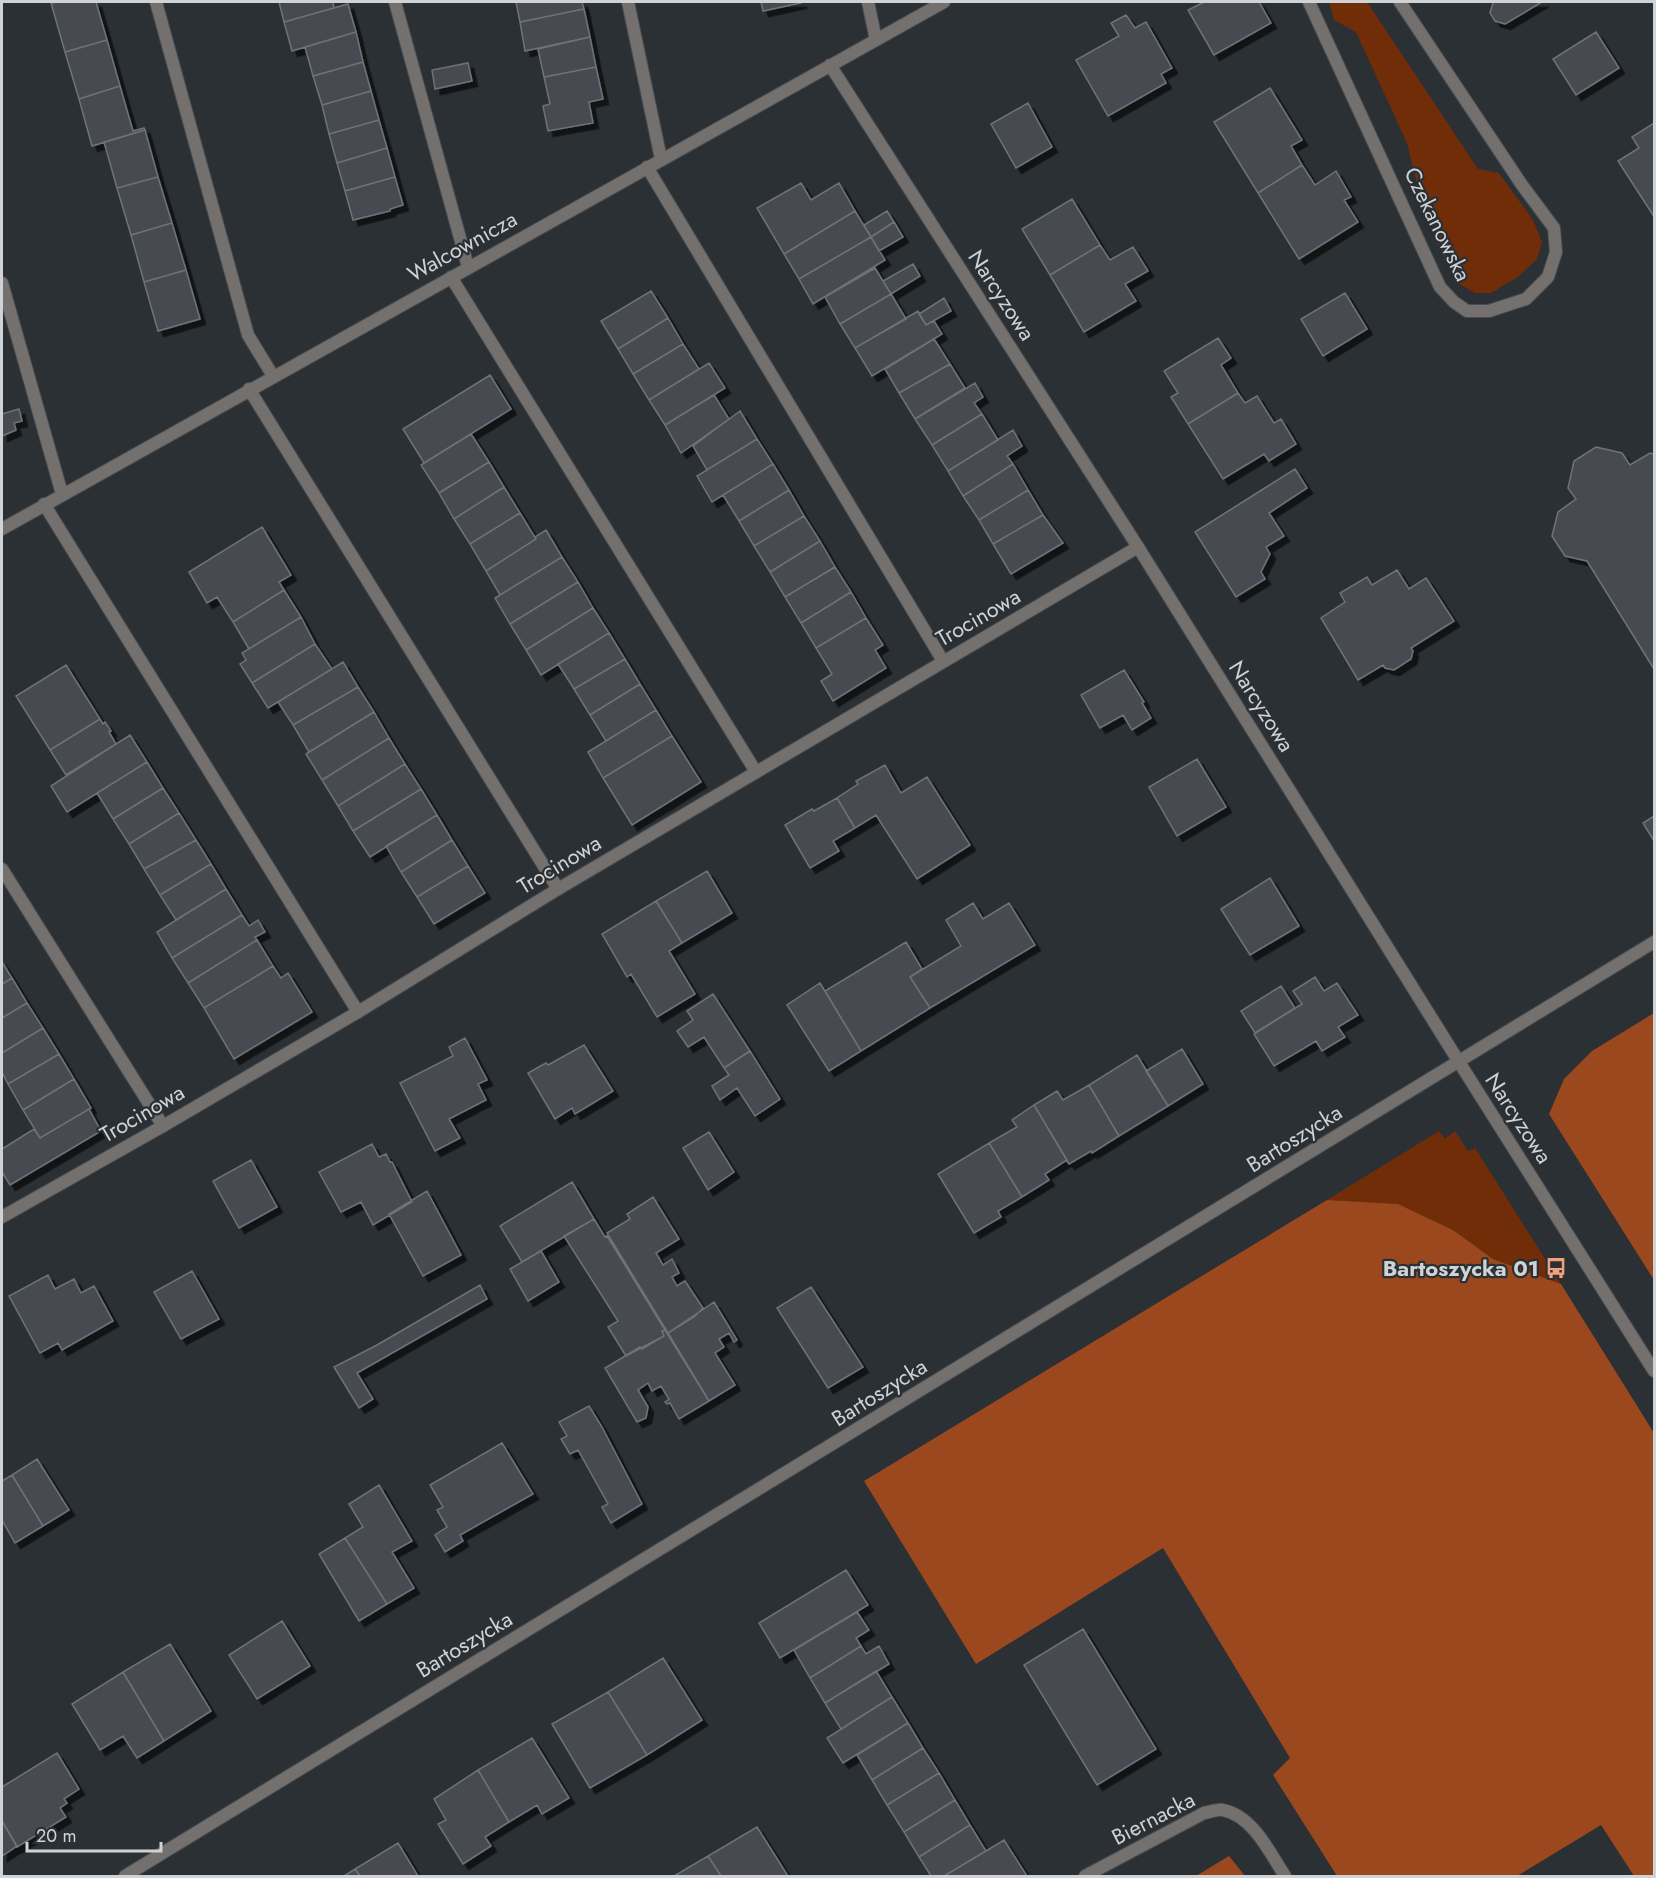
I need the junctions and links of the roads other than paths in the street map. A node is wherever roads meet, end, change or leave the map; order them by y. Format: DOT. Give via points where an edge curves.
graph roads {
  1 [pos="156,2"];
  2 [pos="395,2"];
  3 [pos="628,2"];
  4 [pos="868,2"];
  5 [pos="944,2"];
  6 [pos="1309,2"];
  7 [pos="1400,2"];
  8 [pos="876,40"];
  9 [pos="830,65"];
  10 [pos="661,159"];
  11 [pos="647,167"];
  12 [pos="468,267"];
  13 [pos="451,276"];
  14 [pos="2,283"];
  15 [pos="273,376"];
  16 [pos="249,389"];
  17 [pos="62,494"];
  18 [pos="44,504"];
  19 [pos="2,529"];
  20 [pos="1138,547"];
  21 [pos="943,661"];
  22 [pos="756,772"];
  23 [pos="2,869"];
  24 [pos="558,889"];
  25 [pos="1654,942"];
  26 [pos="358,1012"];
  27 [pos="1459,1062"];
  28 [pos="163,1126"];
  29 [pos="2,1217"];
  30 [pos="1654,1371"];
  31 [pos="125,1876"];
  32 [pos="1085,1876"];
  33 [pos="1285,1876"];
  1 -- 15 [label="street" via="248,335"];
  2 -- 12 [label="street"];
  3 -- 10 [label="street"];
  4 -- 8 [label="street"];
  5 -- 8 [label="street, Walcownicza"];
  6 -- 7 [label="street, Czekanowska" via="1440,287 1467,310 1489,310 1526,299 1548,276 1556,252 1554,228"];
  8 -- 9 [label="street, Walcownicza"];
  9 -- 10 [label="street, Walcownicza"];
  9 -- 20 [label="street, Narcyzowa"];
  10 -- 11 [label="street, Walcownicza"];
  11 -- 12 [label="street, Walcownicza"];
  11 -- 21 [label="street"];
  12 -- 13 [label="street, Walcownicza"];
  13 -- 15 [label="street, Walcownicza"];
  13 -- 22 [label="street"];
  14 -- 17 [label="street"];
  15 -- 16 [label="street, Walcownicza"];
  16 -- 17 [label="street, Walcownicza"];
  16 -- 24 [label="street"];
  17 -- 18 [label="street, Walcownicza"];
  18 -- 19 [label="street, Walcownicza"];
  18 -- 26 [label="street"];
  20 -- 21 [label="street, Trocinowa"];
  20 -- 27 [label="street, Narcyzowa"];
  21 -- 22 [label="street, Trocinowa"];
  22 -- 24 [label="street, Trocinowa"];
  23 -- 28 [label="street"];
  24 -- 26 [label="street, Trocinowa"];
  25 -- 27 [label="street, Bartoszycka"];
  26 -- 28 [label="street, Trocinowa"];
  27 -- 30 [label="street, Narcyzowa"];
  27 -- 31 [label="street, Bartoszycka"];
  28 -- 29 [label="street, Trocinowa"];
  32 -- 33 [label="street, Biernacka" via="1204,1813 1222,1810 1241,1818 1258,1835"];
}
